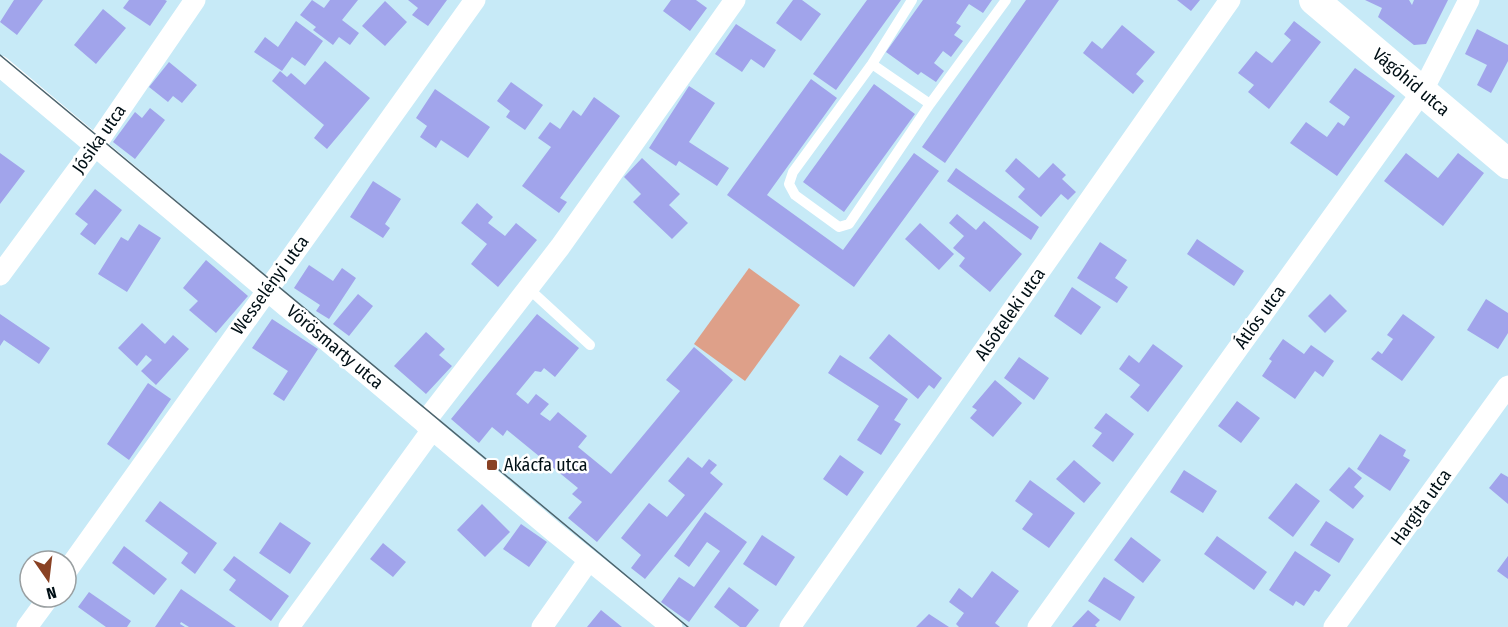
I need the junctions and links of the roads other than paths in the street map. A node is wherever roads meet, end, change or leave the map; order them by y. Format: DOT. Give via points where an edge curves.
graph roads {
  1 [pos="195,0"];
  2 [pos="475,0"];
  3 [pos="735,0"];
  4 [pos="912,0"];
  5 [pos="1006,0"];
  6 [pos="1230,0"];
  7 [pos="1314,0"];
  8 [pos="1470,0"];
  9 [pos="872,64"];
  10 [pos="0,66"];
  11 [pos="1422,92"];
  12 [pos="930,104"];
  13 [pos="96,146"];
  14 [pos="1508,164"];
  15 [pos="0,275"];
  16 [pos="528,288"];
  17 [pos="266,290"];
  18 [pos="590,345"];
  19 [pos="1508,386"];
  20 [pos="428,426"];
  21 [pos="78,555"];
  22 [pos="589,560"];
  23 [pos="40,609"];
  24 [pos="27,627"];
  25 [pos="289,627"];
  26 [pos="542,627"];
  27 [pos="672,627"];
  28 [pos="790,627"];
  29 [pos="1038,627"];
  30 [pos="1334,627"];
  1 -- 13 [label="street, Jósika utca"];
  2 -- 17 [label="street, Wesselényi utca"];
  3 -- 16 [label="street"];
  4 -- 9 [label="lane"];
  5 -- 12 [label="lane"];
  6 -- 28 [label="street, Alsóteleki utca"];
  7 -- 11 [label="street, Vágóhíd utca"];
  8 -- 11 [label="street, Átlós utca"];
  9 -- 12 [label="lane"];
  9 -- 12 [label="lane" via="793,172 789,184 795,195 839,227 849,224"];
  10 -- 13 [label="street, Vörösmarty utca"];
  11 -- 14 [label="street, Vágóhíd utca"];
  11 -- 29 [label="street, Átlós utca"];
  13 -- 15 [label="street, Jósika utca"];
  13 -- 17 [label="street, Vörösmarty utca"];
  16 -- 18 [label="lane"];
  16 -- 20 [label="street"];
  17 -- 20 [label="street, Vörösmarty utca"];
  17 -- 21 [label="street, Wesselényi utca"];
  19 -- 30 [label="street, Hargita utca"];
  20 -- 22 [label="street, Vörösmarty utca"];
  20 -- 25 [label="street"];
  22 -- 26 [label="street"];
  22 -- 27 [label="street, Vörösmarty utca"];
  23 -- 24 [label="street"];
}
